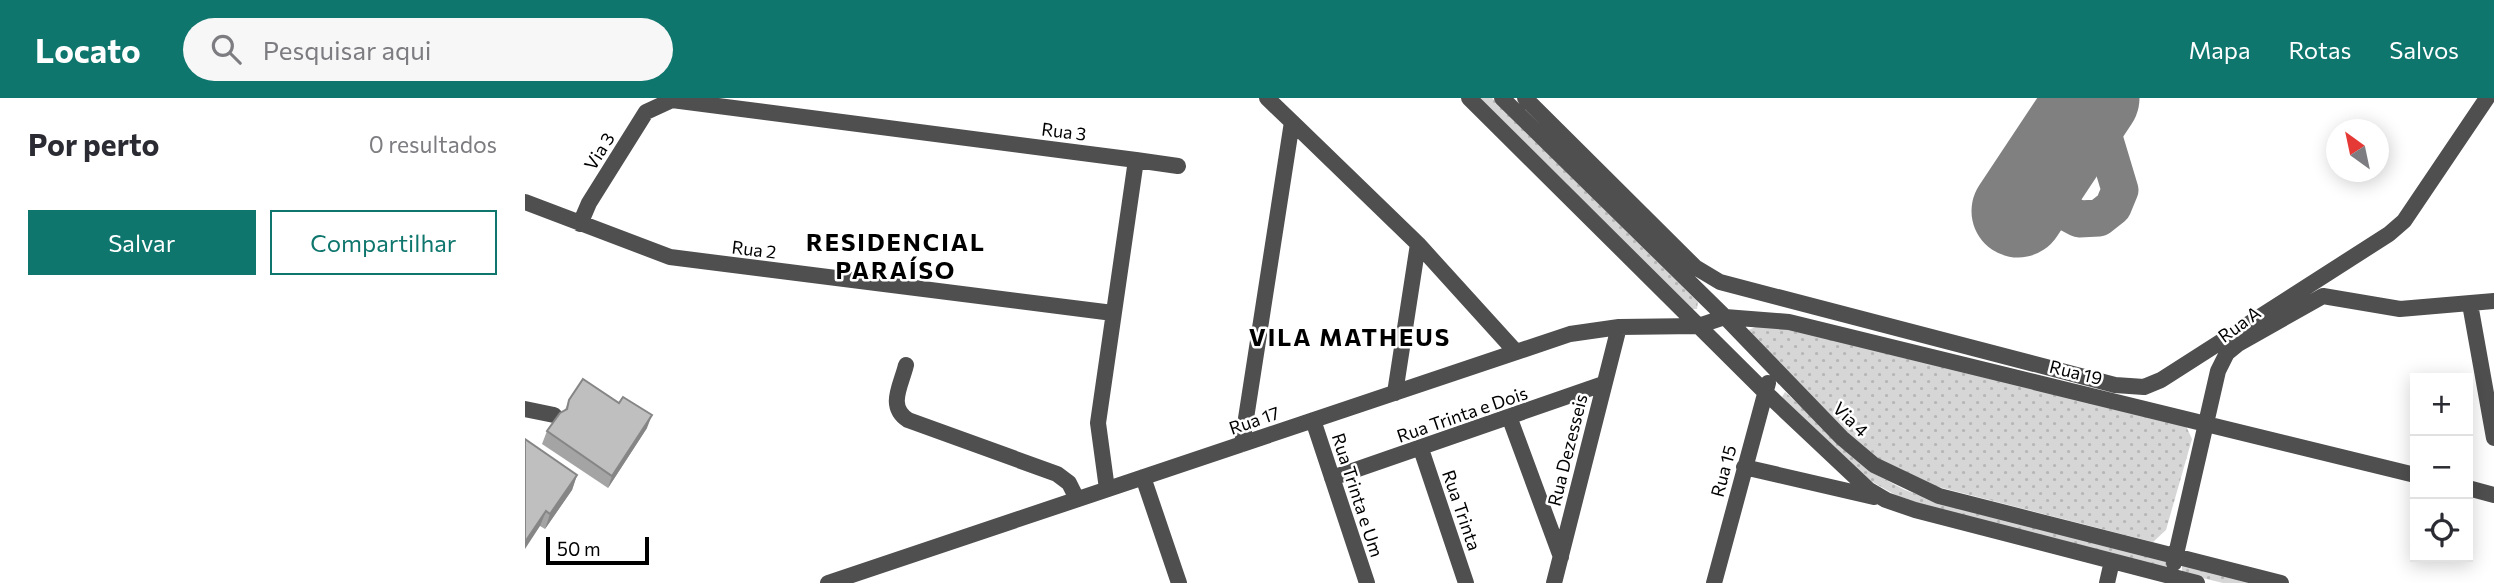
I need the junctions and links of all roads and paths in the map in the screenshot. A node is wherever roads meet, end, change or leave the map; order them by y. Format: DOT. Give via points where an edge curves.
graph roads {
  1 [pos="1267,98"];
  2 [pos="1469,98"];
  3 [pos="1502,98"];
  4 [pos="1525,98"];
  5 [pos="2487,98"];
  6 [pos="658,104"];
  7 [pos="1292,122"];
  8 [pos="1136,160"];
  9 [pos="1178,166"];
  10 [pos="525,202"];
  11 [pos="580,224"];
  12 [pos="1418,244"];
  13 [pos="2494,301"];
  14 [pos="2470,304"];
  15 [pos="1113,313"];
  16 [pos="1725,317"];
  17 [pos="1698,326"];
  18 [pos="1619,327"];
  19 [pos="1516,352"];
  20 [pos="906,365"];
  21 [pos="1776,370"];
  22 [pos="1603,384"];
  23 [pos="1764,391"];
  24 [pos="1395,393"];
  25 [pos="525,409"];
  26 [pos="554,415"];
  27 [pos="1510,419"];
  28 [pos="1313,420"];
  29 [pos="2204,423"];
  30 [pos="2494,438"];
  31 [pos="1242,444"];
  32 [pos="1421,449"];
  33 [pos="1744,467"];
  34 [pos="2410,474"];
  35 [pos="1143,477"];
  36 [pos="1332,478"];
  37 [pos="1107,489"];
  38 [pos="2473,489"];
  39 [pos="2494,495"];
  40 [pos="1077,499"];
  41 [pos="1886,500"];
  42 [pos="2176,556"];
  43 [pos="1561,557"];
  44 [pos="2112,562"];
  45 [pos="2172,577"];
  46 [pos="828,583"];
  47 [pos="1179,583"];
  48 [pos="1367,583"];
  49 [pos="1466,583"];
  50 [pos="1554,583"];
  51 [pos="1714,583"];
  52 [pos="2107,583"];
  53 [pos="2197,583"];
  54 [pos="2281,583"];
  1 -- 7 [label="street"];
  2 -- 17 [label="street"];
  3 -- 16 [label="street, Via 4"];
  4 -- 5 [label="street" via="1695,267 1720,282 2115,385 2144,387 2389,234 2411,212"];
  6 -- 8 [label="street, Rua 3" via="671,100"];
  6 -- 11 [label="street, Via 3" via="646,112"];
  7 -- 12 [label="street"];
  7 -- 31 [label="street"];
  8 -- 9 [label="street, Rua 3"];
  8 -- 15 [label="street"];
  10 -- 11 [label="street, Rua 2"];
  11 -- 15 [label="street, Rua 2" via="682,259"];
  12 -- 19 [label="street"];
  12 -- 24 [label="street"];
  13 -- 14 [label="street, Rua A"];
  14 -- 29 [label="street, Rua A" via="2400,309 2323,296 2310,301 2227,353"];
  14 -- 30 [label="street"];
  15 -- 37 [label="street" via="1098,423"];
  16 -- 17 [label="street, Rua 17"];
  16 -- 21 [label="street, Via 4"];
  16 -- 29 [label="street, Rua 19" via="1789,322"];
  17 -- 18 [label="street, Rua 17"];
  17 -- 23 [label="street"];
  18 -- 19 [label="street, Rua 17" via="1570,334"];
  18 -- 22 [label="street, Rua Dezesseis"];
  19 -- 24 [label="street, Rua 17"];
  20 -- 40 [label="street" via="895,406 898,413 1057,474 1069,483"];
  21 -- 23 [label="street, Rua 15"];
  21 -- 42 [label="street, Via 4" via="1857,452 1916,487"];
  22 -- 27 [label="street, Rua Trinta e Dois"];
  22 -- 43 [label="street, Rua Dezesseis"];
  23 -- 33 [label="street, Rua 15"];
  23 -- 41 [label="street" via="1854,479"];
  24 -- 28 [label="street, Rua 17"];
  25 -- 26 [label="street"];
  27 -- 32 [label="street, Rua Trinta e Dois"];
  27 -- 43 [label="street"];
  28 -- 31 [label="street, Rua 17"];
  28 -- 36 [label="street, Rua Trinta e Um"];
  29 -- 34 [label="street, Rua 19"];
  29 -- 42 [label="street, Rua A"];
  31 -- 35 [label="street, Rua 17"];
  32 -- 36 [label="street, Rua Trinta e Dois"];
  32 -- 49 [label="street, Rua Trinta"];
  33 -- 41 [label="street"];
  33 -- 51 [label="street, Rua 15"];
  35 -- 37 [label="street, Rua 17"];
  35 -- 47 [label="street"];
  36 -- 48 [label="street, Rua Trinta e Um"];
  37 -- 40 [label="street, Rua 17"];
  38 -- 39 [label="street"];
  40 -- 46 [label="street, Rua 17"];
  41 -- 44 [label="street"];
  42 -- 45 [label="street, Rua A"];
  42 -- 54 [label="street, Via 4"];
  43 -- 50 [label="street, Rua Dezesseis"];
  44 -- 45 [label="street"];
  44 -- 52 [label="street"];
  45 -- 53 [label="street"];
}
